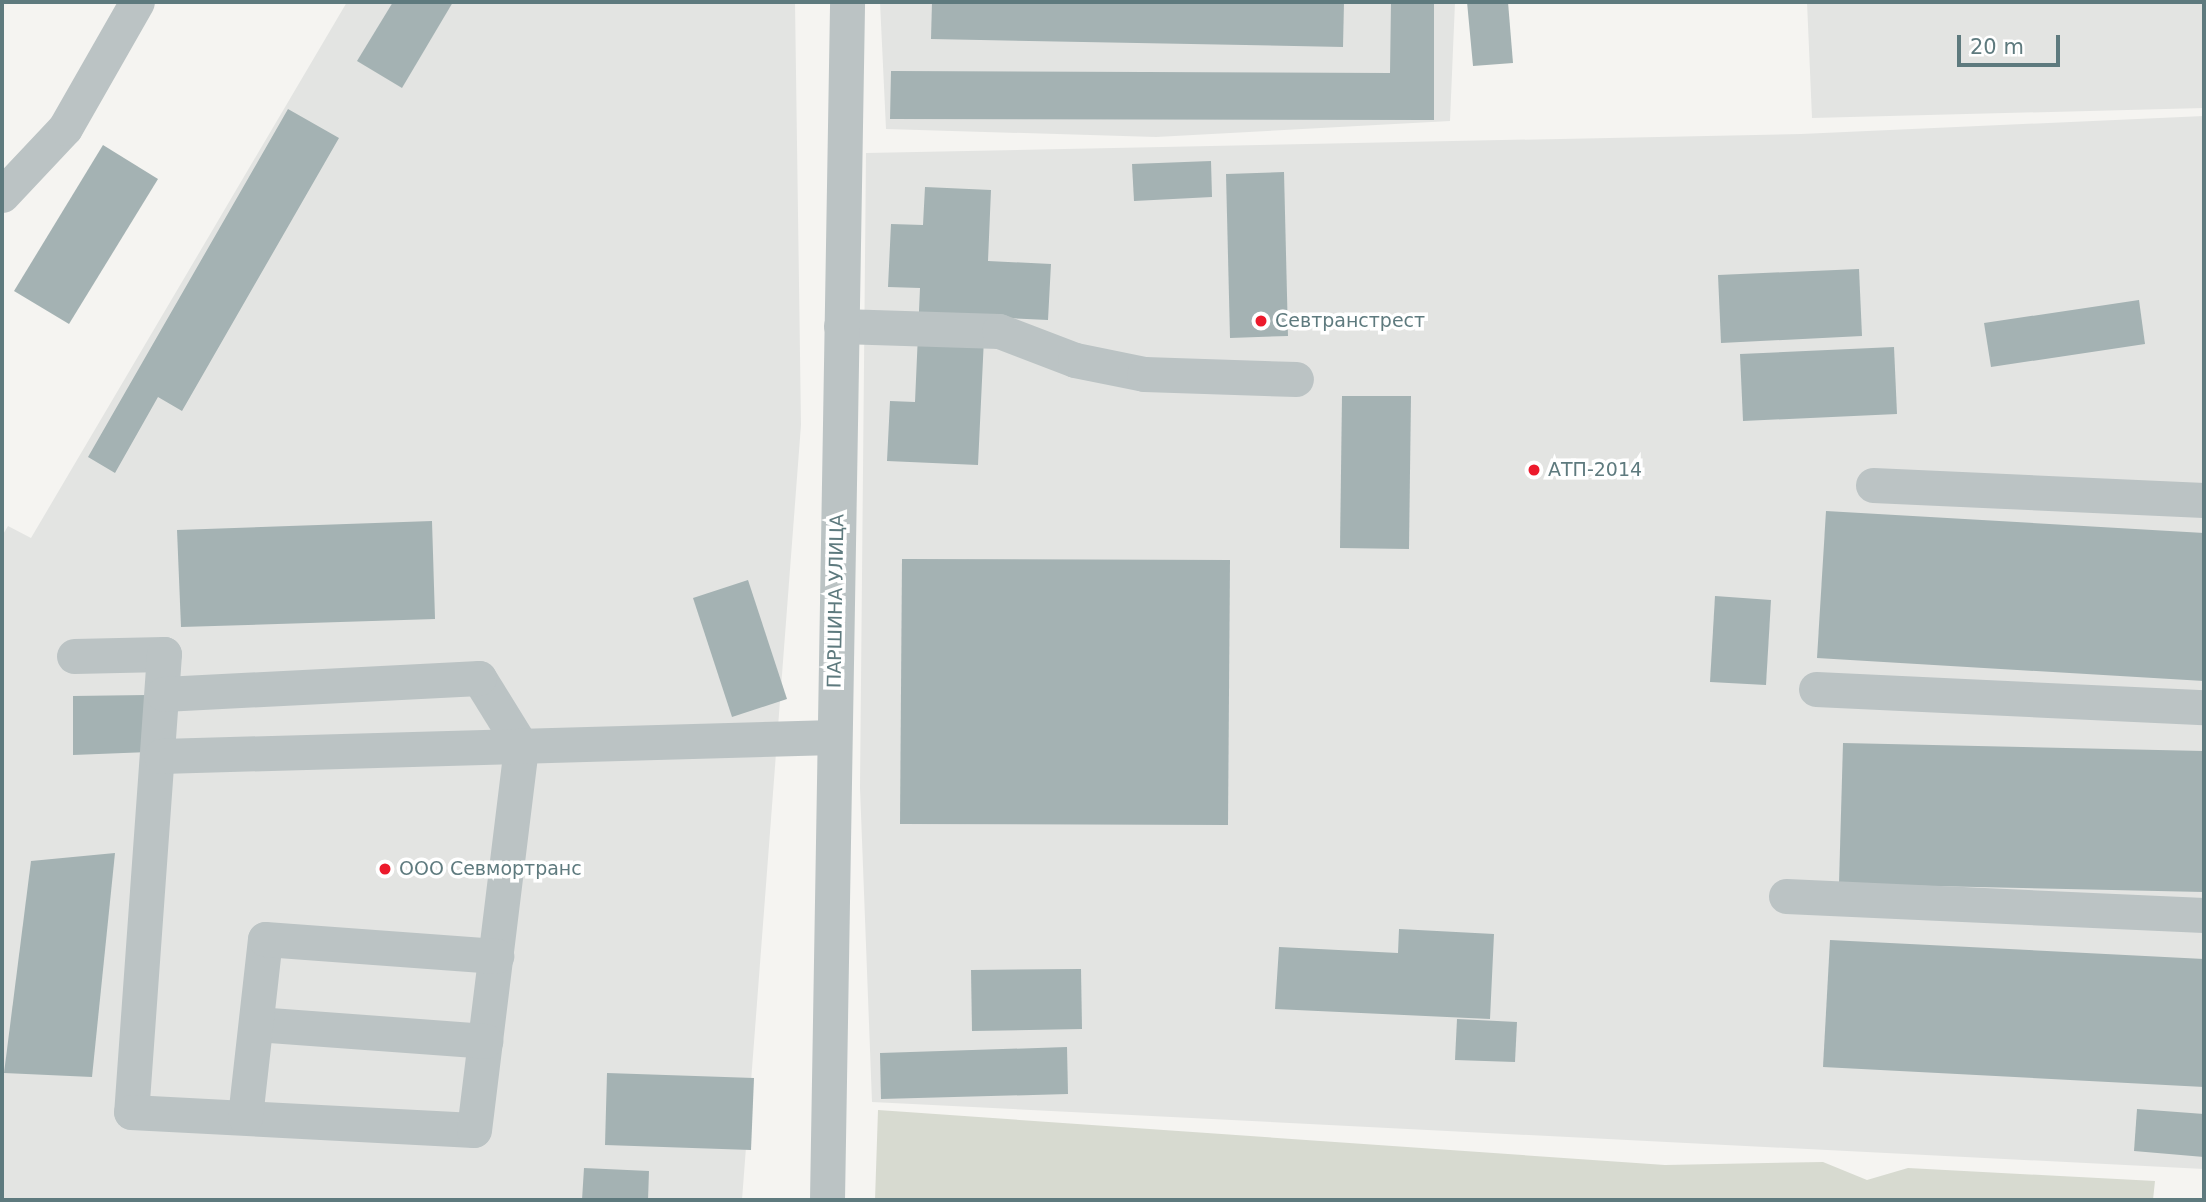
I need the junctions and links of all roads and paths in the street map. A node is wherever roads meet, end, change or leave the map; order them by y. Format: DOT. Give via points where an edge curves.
graph roads {
  1 [pos="137,2"];
  2 [pos="848,2"];
  3 [pos="2,195"];
  4 [pos="841,326"];
  5 [pos="1296,379"];
  6 [pos="1873,485"];
  7 [pos="2204,500"];
  8 [pos="74,656"];
  9 [pos="1816,689"];
  10 [pos="163,694"];
  11 [pos="2204,707"];
  12 [pos="834,737"];
  13 [pos="522,746"];
  14 [pos="161,756"];
  15 [pos="1786,896"];
  16 [pos="2204,915"];
  17 [pos="496,956"];
  18 [pos="256,1024"];
  19 [pos="485,1041"];
  20 [pos="246,1117"];
  21 [pos="827,1200"];
  1 -- 3 [label="street" via="65,128"];
  2 -- 4 [label="street, ПАРШИНА УЛИЦА"];
  4 -- 5 [label="street" via="999,331 1075,360 1143,374"];
  4 -- 12 [label="street, ПАРШИНА УЛИЦА"];
  6 -- 7 [label="street"];
  8 -- 10 [label="street" via="164,654"];
  9 -- 11 [label="street"];
  10 -- 13 [label="street" via="479,678"];
  10 -- 14 [label="street"];
  12 -- 13 [label="street"];
  12 -- 21 [label="street, ПАРШИНА УЛИЦА"];
  13 -- 14 [label="street"];
  13 -- 17 [label="street"];
  14 -- 20 [label="street" via="131,1112"];
  15 -- 16 [label="street"];
  17 -- 18 [label="street" via="265,939"];
  17 -- 19 [label="street"];
  18 -- 19 [label="street"];
  18 -- 20 [label="street"];
  19 -- 20 [label="street" via="474,1130"];
}
